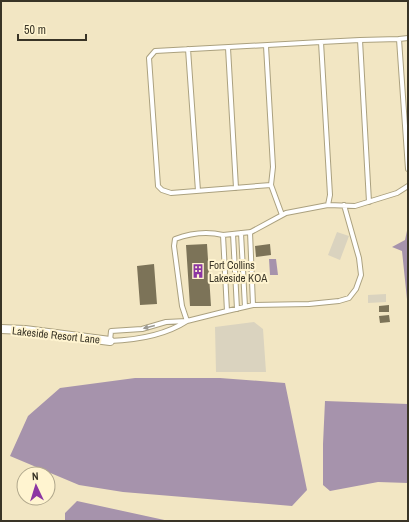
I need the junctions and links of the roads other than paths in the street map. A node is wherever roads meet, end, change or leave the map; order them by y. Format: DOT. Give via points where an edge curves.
graph roads {
  1 [pos="408,38"];
  2 [pos="399,39"];
  3 [pos="360,40"];
  4 [pos="321,42"];
  5 [pos="266,46"];
  6 [pos="228,48"];
  7 [pos="188,50"];
  8 [pos="408,169"];
  9 [pos="271,185"];
  10 [pos="408,186"];
  11 [pos="236,188"];
  12 [pos="198,191"];
  13 [pos="369,202"];
  14 [pos="328,205"];
  15 [pos="344,206"];
  16 [pos="282,215"];
  17 [pos="250,232"];
  18 [pos="241,233"];
  19 [pos="233,234"];
  20 [pos="223,235"];
  21 [pos="253,305"];
  22 [pos="245,307"];
  23 [pos="237,309"];
  24 [pos="227,311"];
  25 [pos="187,321"];
  26 [pos="1,329"];
  27 [pos="110,341"];
  1 -- 2 [label="lane"];
  2 -- 3 [label="lane"];
  2 -- 8 [label="lane"];
  3 -- 4 [label="lane"];
  3 -- 13 [label="lane"];
  4 -- 5 [label="lane"];
  4 -- 14 [label="lane" via="330,195"];
  5 -- 6 [label="lane"];
  5 -- 9 [label="lane" via="274,167"];
  6 -- 7 [label="lane"];
  6 -- 11 [label="lane"];
  7 -- 12 [label="lane"];
  7 -- 12 [label="lane" via="154,51 149,58 158,186 171,193"];
  9 -- 11 [label="lane"];
  9 -- 16 [label="lane"];
  10 -- 13 [label="lane" via="397,193"];
  11 -- 12 [label="lane"];
  13 -- 15 [label="lane"];
  14 -- 15 [label="lane"];
  14 -- 16 [label="lane"];
  15 -- 21 [label="lane" via="359,258 360,275 356,289 349,298 309,304"];
  16 -- 17 [label="lane"];
  17 -- 18 [label="lane"];
  17 -- 21 [label="lane"];
  18 -- 19 [label="lane"];
  18 -- 22 [label="lane"];
  19 -- 20 [label="lane"];
  19 -- 23 [label="lane"];
  20 -- 24 [label="lane"];
  20 -- 25 [label="lane" via="211,232 174,238 182,306"];
  21 -- 22 [label="lane"];
  22 -- 23 [label="lane"];
  23 -- 24 [label="lane"];
  24 -- 25 [label="lane"];
  25 -- 27 [label="lane" via="154,336"];
  25 -- 27 [label="lane, one-way" via="166,322 142,329 111,330"];
  26 -- 27 [label="street, Lakeside Resort Lane"];
}
